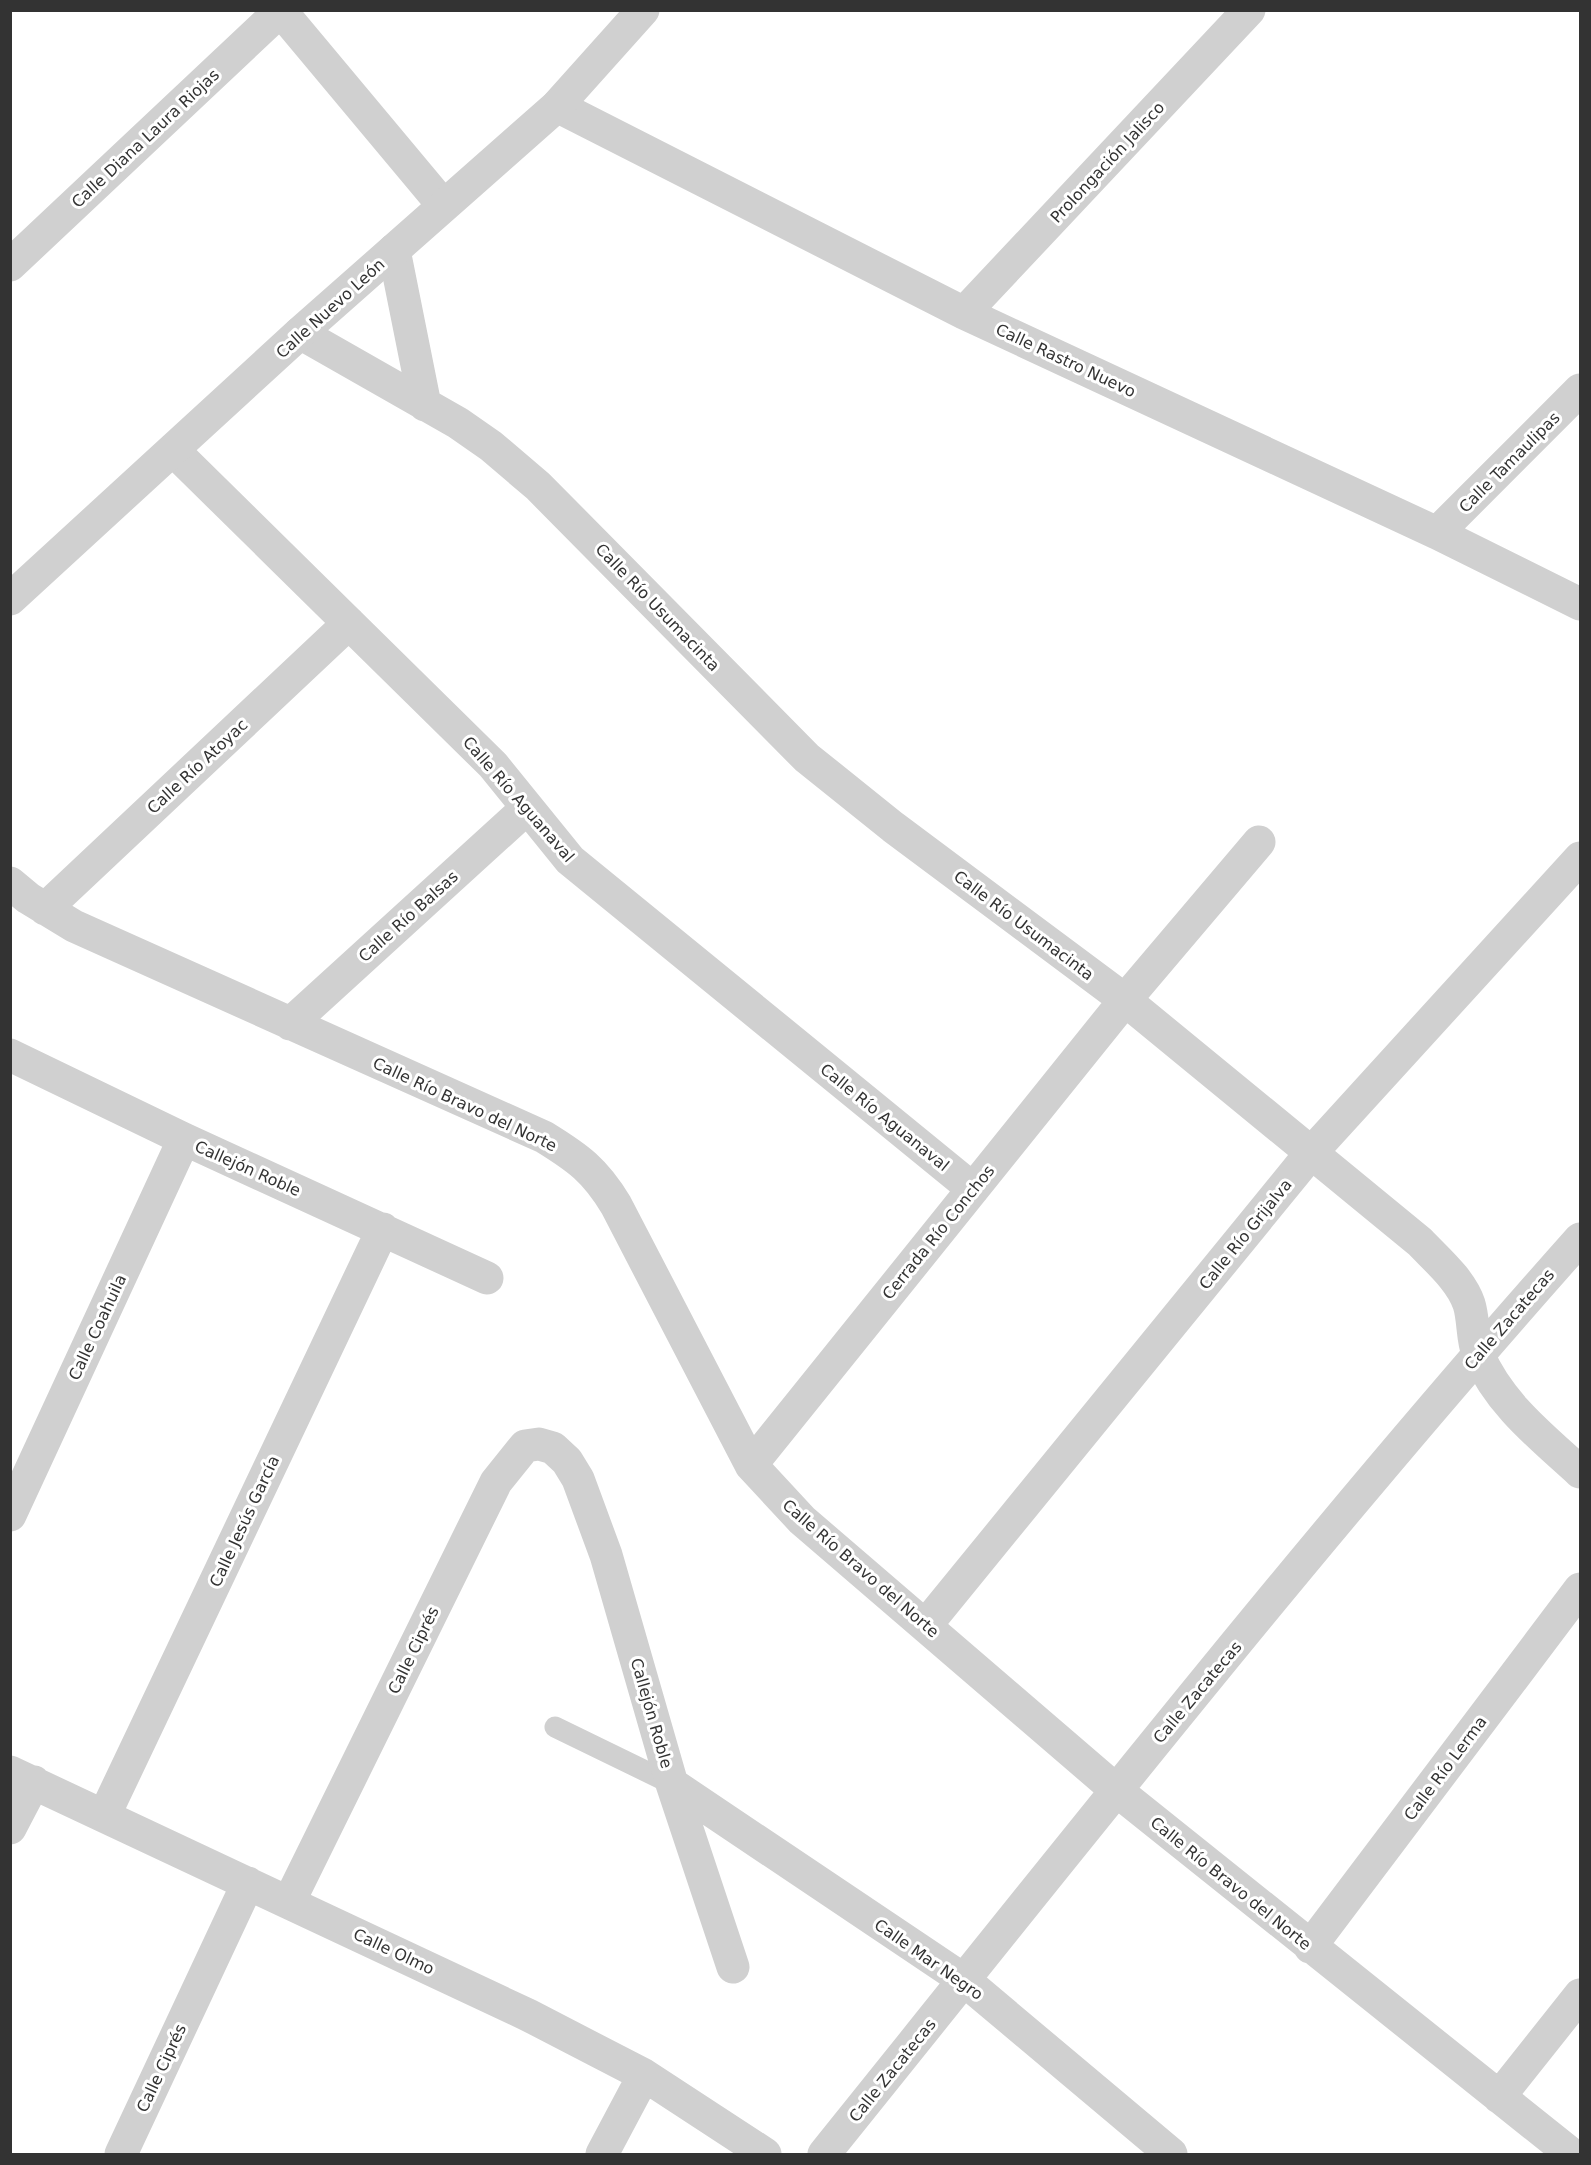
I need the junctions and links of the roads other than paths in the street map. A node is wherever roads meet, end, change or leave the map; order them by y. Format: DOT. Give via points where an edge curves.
graph roads {
  1 [pos="643,10"];
  2 [pos="1249,10"];
  3 [pos="280,11"];
  4 [pos="557,106"];
  5 [pos="443,205"];
  6 [pos="394,250"];
  7 [pos="10,265"];
  8 [pos="964,313"];
  9 [pos="300,333"];
  10 [pos="1581,390"];
  11 [pos="425,405"];
  12 [pos="172,450"];
  13 [pos="1437,533"];
  14 [pos="10,599"];
  15 [pos="1581,604"];
  16 [pos="349,623"];
  17 [pos="527,808"];
  18 [pos="1259,842"];
  19 [pos="1581,858"];
  20 [pos="10,883"];
  21 [pos="45,909"];
  22 [pos="1125,1000"];
  23 [pos="290,1024"];
  24 [pos="10,1055"];
  25 [pos="184,1139"];
  26 [pos="1311,1153"];
  27 [pos="973,1189"];
  28 [pos="383,1229"];
  29 [pos="1581,1239"];
  30 [pos="488,1278"];
  31 [pos="1478,1353"];
  32 [pos="567,1461"];
  33 [pos="751,1465"];
  34 [pos="1581,1472"];
  35 [pos="10,1515"];
  36 [pos="1581,1589"];
  37 [pos="926,1626"];
  38 [pos="555,1727"];
  39 [pos="22,1777"];
  40 [pos="672,1784"];
  41 [pos="1116,1790"];
  42 [pos="105,1814"];
  43 [pos="10,1828"];
  44 [pos="248,1883"];
  45 [pos="289,1902"];
  46 [pos="1310,1947"];
  47 [pos="733,1966"];
  48 [pos="964,1980"];
  49 [pos="1581,1995"];
  50 [pos="644,2075"];
  51 [pos="1499,2097"];
  52 [pos="121,2154"];
  53 [pos="602,2154"];
  54 [pos="765,2154"];
  55 [pos="824,2154"];
  56 [pos="1171,2154"];
  57 [pos="1571,2154"];
  1 -- 4 [label="street, Calle Nuevo León"];
  2 -- 8 [label="street, Prolongación Jalisco"];
  3 -- 5 [label="street"];
  3 -- 7 [label="street, Calle Diana Laura Riojas"];
  4 -- 5 [label="street, Calle Nuevo León"];
  4 -- 8 [label="street, Calle Rastro Nuevo"];
  5 -- 6 [label="street, Calle Nuevo León"];
  6 -- 9 [label="street, Calle Nuevo León"];
  6 -- 11 [label="street"];
  8 -- 13 [label="street, Calle Rastro Nuevo"];
  9 -- 11 [label="street, Calle Río Usumacinta"];
  9 -- 12 [label="street, Calle Nuevo León"];
  10 -- 13 [label="street, Calle Tamaulipas"];
  11 -- 22 [label="street, Calle Río Usumacinta" via="491,446 538,486 807,758"];
  12 -- 14 [label="street, Calle Nuevo León"];
  12 -- 16 [label="street, Calle Río Aguanaval"];
  13 -- 15 [label="street, Calle Rastro Nuevo"];
  16 -- 17 [label="street, Calle Río Aguanaval" via="493,765"];
  16 -- 21 [label="street, Calle Río Atoyac"];
  17 -- 23 [label="street, Calle Río Balsas"];
  17 -- 27 [label="street, Calle Río Aguanaval" via="570,860"];
  18 -- 22 [label="street, Cerrada Río Conchos"];
  19 -- 26 [label="street, Calle Río Grijalva"];
  20 -- 21 [label="street, Calle Río Bravo del Norte"];
  21 -- 23 [label="street, Calle Río Bravo del Norte" via="74,926"];
  22 -- 26 [label="street, Calle Río Usumacinta"];
  22 -- 27 [label="street, Cerrada Río Conchos"];
  23 -- 33 [label="street, Calle Río Bravo del Norte" via="544,1137 583,1161 616,1205"];
  24 -- 25 [label="street, Callejón Roble"];
  25 -- 28 [label="street, Callejón Roble"];
  25 -- 35 [label="street, Calle Coahuila"];
  26 -- 31 [label="street, Calle Río Usumacinta" via="1420,1242 1461,1287"];
  26 -- 37 [label="street, Calle Río Grijalva"];
  27 -- 33 [label="street, Cerrada Río Conchos"];
  28 -- 30 [label="street, Callejón Roble"];
  28 -- 42 [label="street, Calle Jesús García"];
  29 -- 31 [label="street, Calle Zacatecas"];
  31 -- 34 [label="street, Calle Río Usumacinta" via="1522,1421"];
  31 -- 41 [label="street, Calle Zacatecas"];
  32 -- 40 [label="street, Callejón Roble" via="578,1479 606,1555"];
  32 -- 45 [label="street, Calle Ciprés" via="553,1448 525,1446 496,1482"];
  33 -- 37 [label="street, Calle Río Bravo del Norte" via="802,1520"];
  36 -- 46 [label="street, Calle Río Lerma"];
  37 -- 41 [label="street, Calle Río Bravo del Norte"];
  38 -- 40 [label="lane"];
  39 -- 42 [label="street, Calle Olmo"];
  39 -- 43 [label="street"];
  40 -- 47 [label="street, Callejón Roble"];
  40 -- 48 [label="street, Calle Mar Negro"];
  41 -- 46 [label="street, Calle Río Bravo del Norte"];
  41 -- 48 [label="street, Calle Zacatecas"];
  42 -- 44 [label="street, Calle Olmo"];
  44 -- 45 [label="street, Calle Olmo"];
  44 -- 52 [label="street, Calle Ciprés"];
  45 -- 50 [label="street, Calle Olmo" via="528,2015"];
  46 -- 51 [label="street, Calle Río Bravo del Norte"];
  48 -- 55 [label="street, Calle Zacatecas"];
  48 -- 56 [label="street, Calle Mar Negro"];
  49 -- 51 [label="street"];
  50 -- 53 [label="street"];
  50 -- 54 [label="street, Calle Olmo"];
  51 -- 57 [label="street, Calle Río Bravo del Norte"];
}
